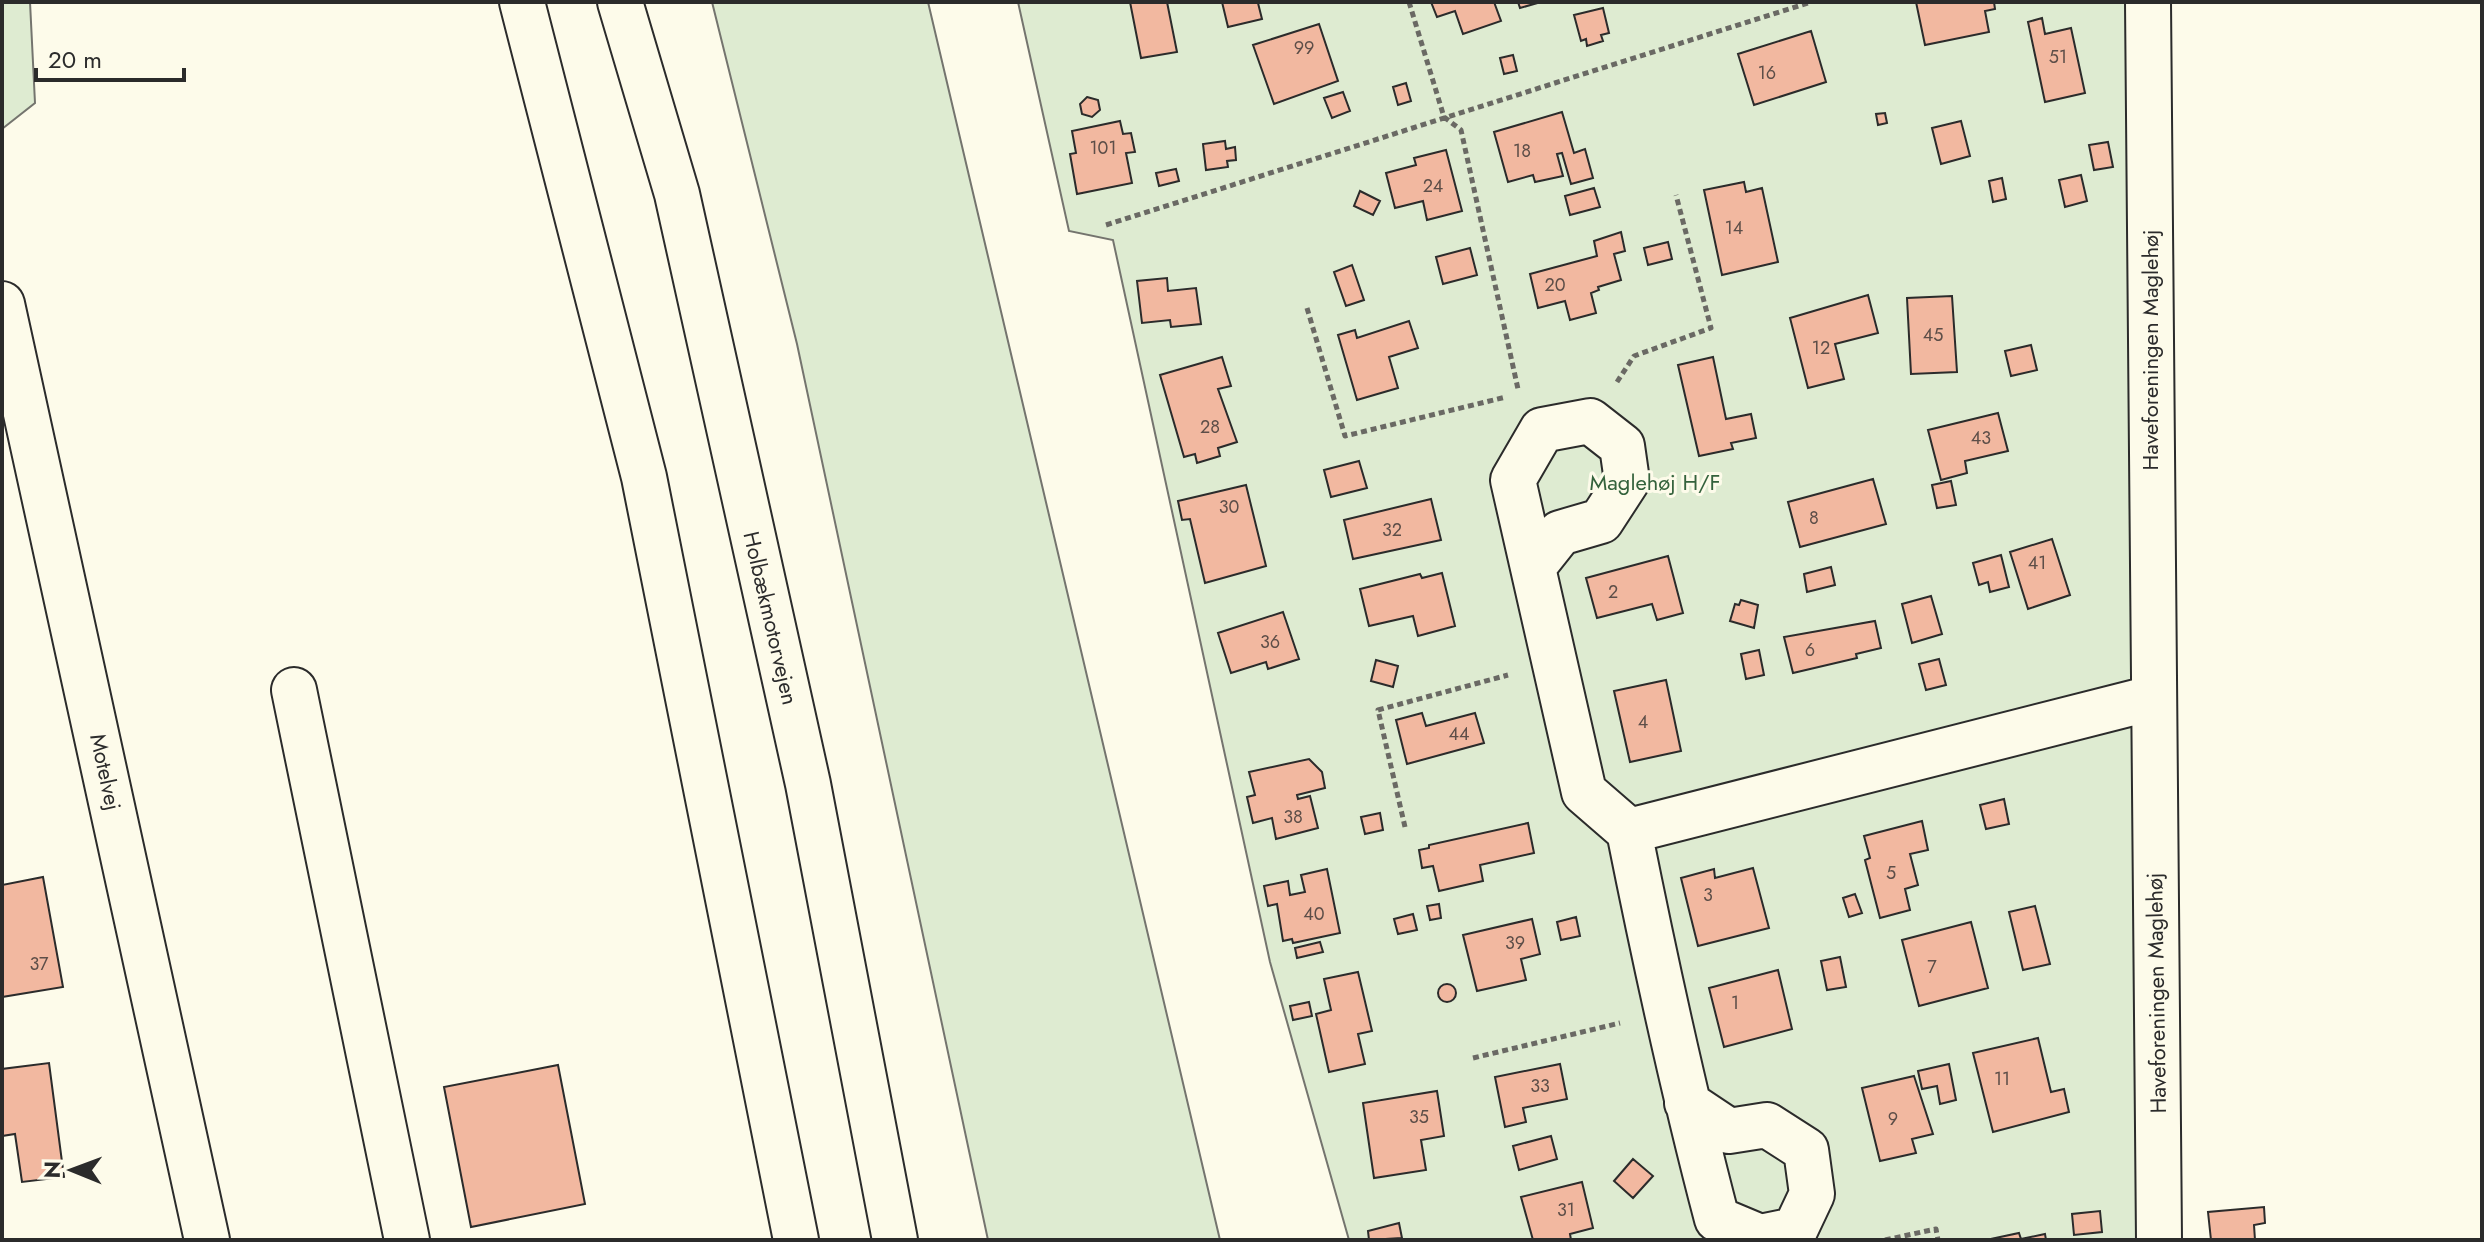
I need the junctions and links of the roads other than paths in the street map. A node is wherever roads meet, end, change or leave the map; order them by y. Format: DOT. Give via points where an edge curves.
graph roads {
  1 [pos="522,2"];
  2 [pos="620,2"];
  3 [pos="2148,2"];
  4 [pos="2,304"];
  5 [pos="1533,567"];
  6 [pos="294,690"];
  7 [pos="2152,698"];
  8 [pos="1629,831"];
  9 [pos="1687,1103"];
  10 [pos="207,1240"];
  11 [pos="407,1240"];
  12 [pos="796,1240"];
  13 [pos="895,1240"];
  14 [pos="2159,1240"];
  1 -- 12 [label="main road" via="644,477"];
  2 -- 13 [label="main road, Holbækmotorvejen" via="677,194 808,784"];
  3 -- 7 [label="main road, Haveforeningen Maglehøj"];
  4 -- 10 [label="main road, Motelvej"];
  5 -- 5 [label="main road" via="1513,480 1542,430 1590,421 1622,446 1627,481 1601,521 1560,533"];
  5 -- 8 [label="main road" via="1584,792"];
  6 -- 11 [label="main road"];
  7 -- 8 [label="main road"];
  7 -- 14 [label="main road, Haveforeningen Maglehøj"];
  8 -- 9 [label="main road"];
}
